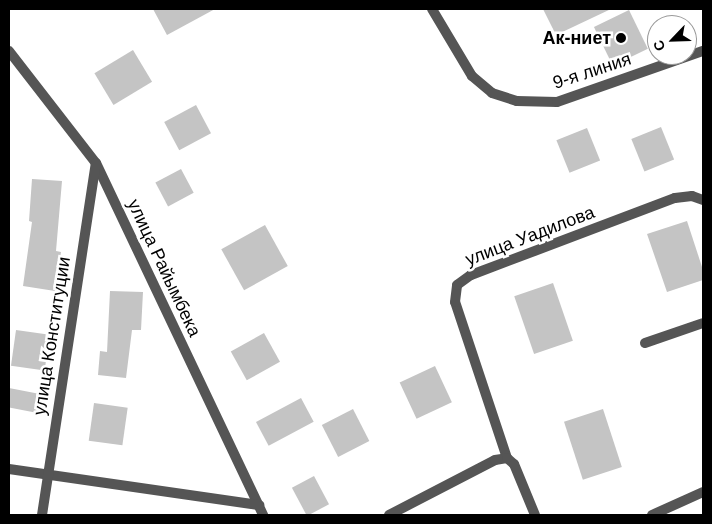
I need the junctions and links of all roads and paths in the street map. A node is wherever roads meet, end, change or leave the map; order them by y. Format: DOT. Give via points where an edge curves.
graph roads {
  1 [pos="432,9"];
  2 [pos="9,51"];
  3 [pos="703,51"];
  4 [pos="96,163"];
  5 [pos="703,200"];
  6 [pos="703,323"];
  7 [pos="645,343"];
  8 [pos="506,458"];
  9 [pos="9,469"];
  10 [pos="47,474"];
  11 [pos="703,492"];
  12 [pos="259,505"];
  13 [pos="42,515"];
  14 [pos="263,515"];
  15 [pos="389,515"];
  16 [pos="535,515"];
  17 [pos="652,515"];
  1 -- 3 [label="street, 9-я линия" via="472,76 492,93 517,101 556,102"];
  2 -- 4 [label="street, улица Райымбека"];
  4 -- 10 [label="street, улица Конституции"];
  4 -- 12 [label="street, улица Райымбека"];
  5 -- 8 [label="street, улица Уадилова" via="692,196 675,198 471,275 457,285 455,302"];
  6 -- 7 [label="street"];
  8 -- 15 [label="street" via="495,460"];
  8 -- 16 [label="street, улица Уадилова" via="514,464"];
  9 -- 10 [label="street"];
  10 -- 12 [label="street"];
  10 -- 13 [label="street, улица Конституции"];
  11 -- 17 [label="street"];
  12 -- 14 [label="street, улица Райымбека"];
}
